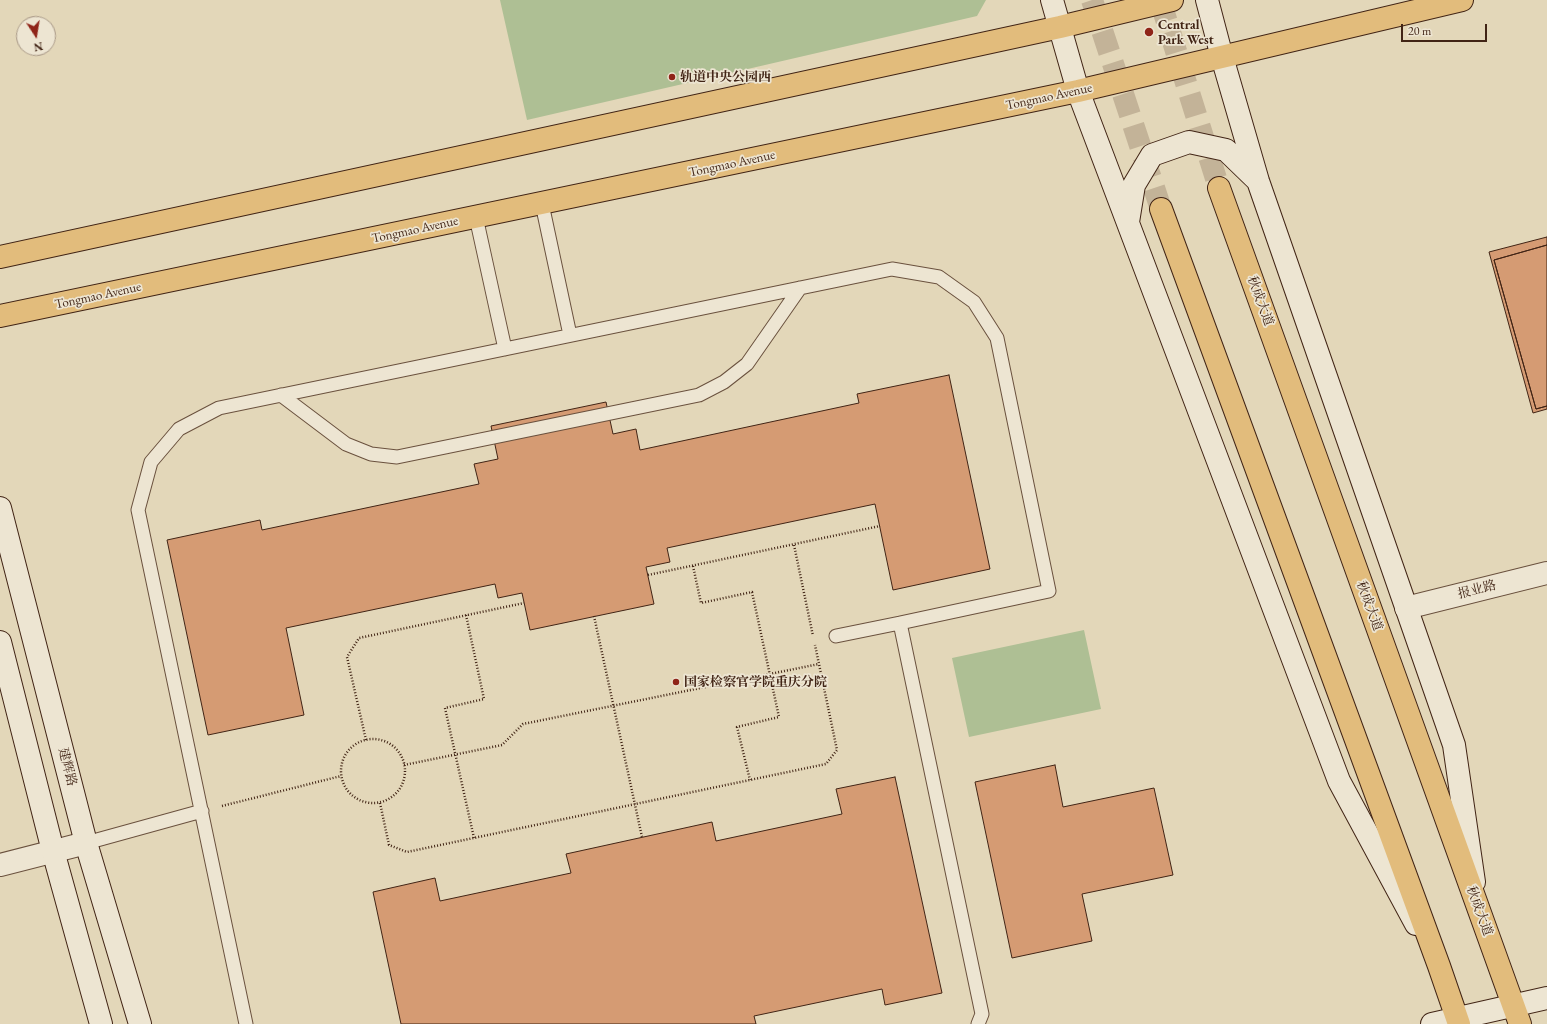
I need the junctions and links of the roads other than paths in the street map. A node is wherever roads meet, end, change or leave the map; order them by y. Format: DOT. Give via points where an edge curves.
graph roads {
  1 [pos="1052,0"];
  2 [pos="1172,0"];
  3 [pos="1207,0"];
  4 [pos="1462,0"];
  5 [pos="1060,26"];
  6 [pos="1222,57"];
  7 [pos="1078,91"];
  8 [pos="1258,181"];
  9 [pos="1219,188"];
  10 [pos="542,204"];
  11 [pos="1161,209"];
  12 [pos="476,217"];
  13 [pos="1128,222"];
  14 [pos="0,257"];
  15 [pos="800,288"];
  16 [pos="0,316"];
  17 [pos="570,335"];
  18 [pos="505,349"];
  19 [pos="281,395"];
  20 [pos="0,508"];
  21 [pos="1547,573"];
  22 [pos="1406,608"];
  23 [pos="900,623"];
  24 [pos="836,636"];
  25 [pos="0,642"];
  26 [pos="202,811"];
  27 [pos="86,843"];
  28 [pos="53,851"];
  29 [pos="0,865"];
  30 [pos="1478,909"];
  31 [pos="1439,966"];
  32 [pos="1547,998"];
  33 [pos="1517,1015"];
  34 [pos="1458,1021"];
  35 [pos="101,1024"];
  36 [pos="140,1024"];
  37 [pos="246,1024"];
  38 [pos="978,1024"];
  39 [pos="1432,1024"];
  1 -- 5 [label="street"];
  2 -- 5 [label="main road"];
  3 -- 6 [label="street"];
  4 -- 6 [label="main road, Tongmao Avenue"];
  5 -- 7 [label="street"];
  5 -- 14 [label="main road"];
  6 -- 7 [label="main road, Tongmao Avenue"];
  6 -- 8 [label="street"];
  7 -- 10 [label="main road, Tongmao Avenue"];
  7 -- 13 [label="street"];
  8 -- 13 [label="street" via="1226,150 1189,142 1152,155 1134,185"];
  8 -- 22 [label="street"];
  9 -- 30 [label="main road, 秋成大道"];
  10 -- 12 [label="main road, Tongmao Avenue"];
  10 -- 17 [label="lane"];
  11 -- 31 [label="main road"];
  12 -- 16 [label="main road, Tongmao Avenue"];
  12 -- 18 [label="lane"];
  13 -- 31 [label="street" via="1339,781"];
  15 -- 17 [label="lane"];
  15 -- 19 [label="lane" via="747,364 724,382 699,395 397,456 371,454 346,444"];
  15 -- 23 [label="lane" via="892,269 939,277 974,302 997,338 1049,591"];
  17 -- 18 [label="lane"];
  18 -- 19 [label="lane"];
  19 -- 26 [label="lane" via="219,408 179,429 151,462 138,510"];
  20 -- 27 [label="street, 建辉路"];
  21 -- 22 [label="street, 报业路"];
  22 -- 30 [label="street" via="1454,745"];
  23 -- 24 [label="lane"];
  23 -- 38 [label="lane" via="982,1014"];
  25 -- 28 [label="street"];
  26 -- 27 [label="lane"];
  26 -- 37 [label="lane"];
  27 -- 28 [label="street"];
  27 -- 36 [label="street, 建辉路"];
  28 -- 29 [label="street"];
  28 -- 35 [label="street"];
  30 -- 33 [label="main road, 秋成大道"];
  31 -- 34 [label="main road"];
  32 -- 33 [label="street"];
  33 -- 34 [label="street"];
  34 -- 39 [label="street"];
}
